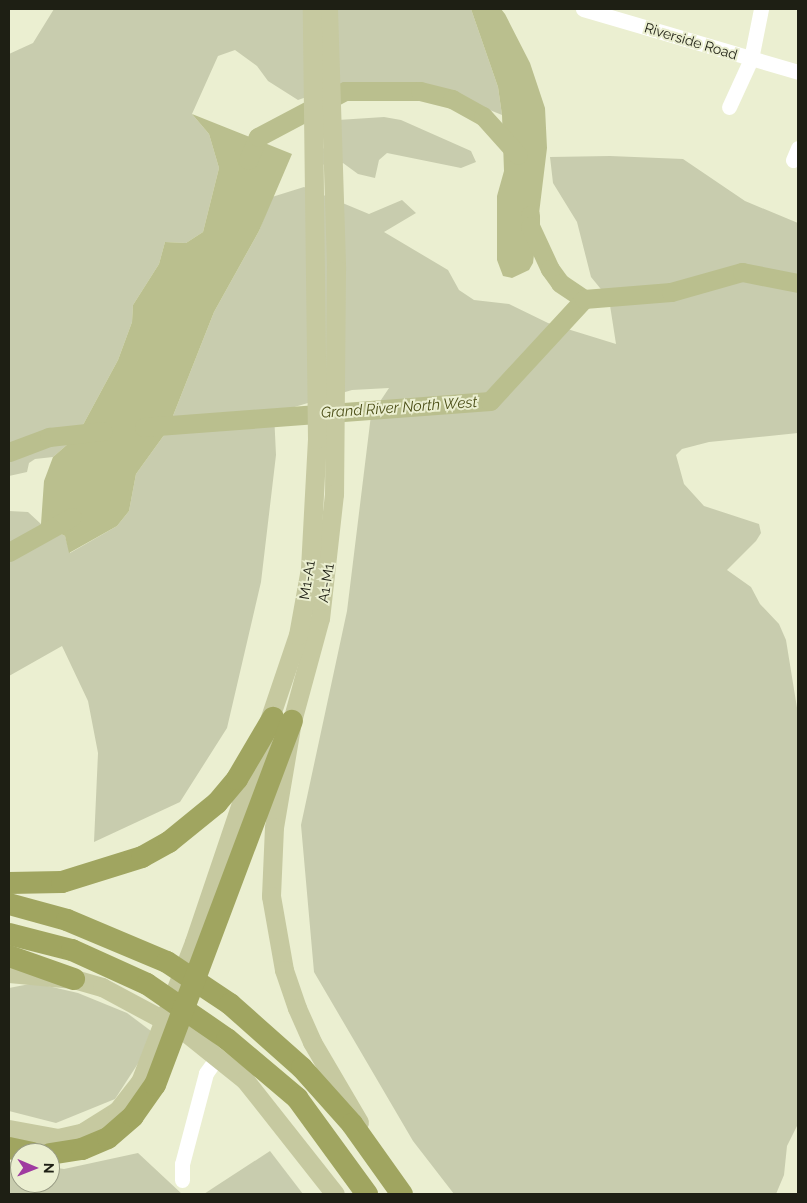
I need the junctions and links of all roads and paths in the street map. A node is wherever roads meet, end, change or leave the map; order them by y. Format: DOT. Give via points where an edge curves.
graph roads {
  1 [pos="312,9"];
  2 [pos="328,9"];
  3 [pos="583,9"];
  4 [pos="761,9"];
  5 [pos="751,59"];
  6 [pos="798,72"];
  7 [pos="729,107"];
  8 [pos="326,440"];
  9 [pos="283,720"];
  10 [pos="9,883"];
  11 [pos="9,904"];
  12 [pos="9,934"];
  13 [pos="9,956"];
  14 [pos="9,973"];
  15 [pos="74,979"];
  16 [pos="164,1044"];
  17 [pos="217,1058"];
  18 [pos="9,1129"];
  19 [pos="367,1135"];
  20 [pos="60,1152"];
  21 [pos="182,1180"];
  22 [pos="396,1186"];
  23 [pos="335,1194"];
  24 [pos="367,1194"];
  25 [pos="409,1194"];
  1 -- 8 [label="main road"];
  2 -- 8 [label="main road" via="336,269"];
  3 -- 5 [label="street, Riverside Road"];
  4 -- 5 [label="street"];
  5 -- 6 [label="street, Riverside Road"];
  5 -- 7 [label="street"];
  8 -- 9 [label="main road, A1-M1" via="329,562 312,654"];
  9 -- 10 [label="highway" via="217,803 169,842 142,857 70,880"];
  9 -- 16 [label="highway"];
  9 -- 19 [label="main road, A1-M1" via="271,863 277,934 284,970 312,1042"];
  11 -- 22 [label="highway" via="67,920 168,962 230,1004 302,1068 352,1124"];
  12 -- 24 [label="highway" via="72,950 147,984 228,1039 297,1098"];
  13 -- 15 [label="highway" via="51,968"];
  14 -- 15 [label="main road"];
  15 -- 17 [label="main road" via="102,987 138,1005 184,1031"];
  16 -- 18 [label="main road" via="129,1098 97,1125 58,1138"];
  16 -- 20 [label="highway" via="155,1085 121,1127 95,1145"];
  17 -- 21 [label="street" via="206,1073 182,1164"];
  17 -- 23 [label="main road" via="244,1080 272,1112"];
  19 -- 22 [label="highway"];
  19 -- 25 [label="main road, A1-M1"];
}
